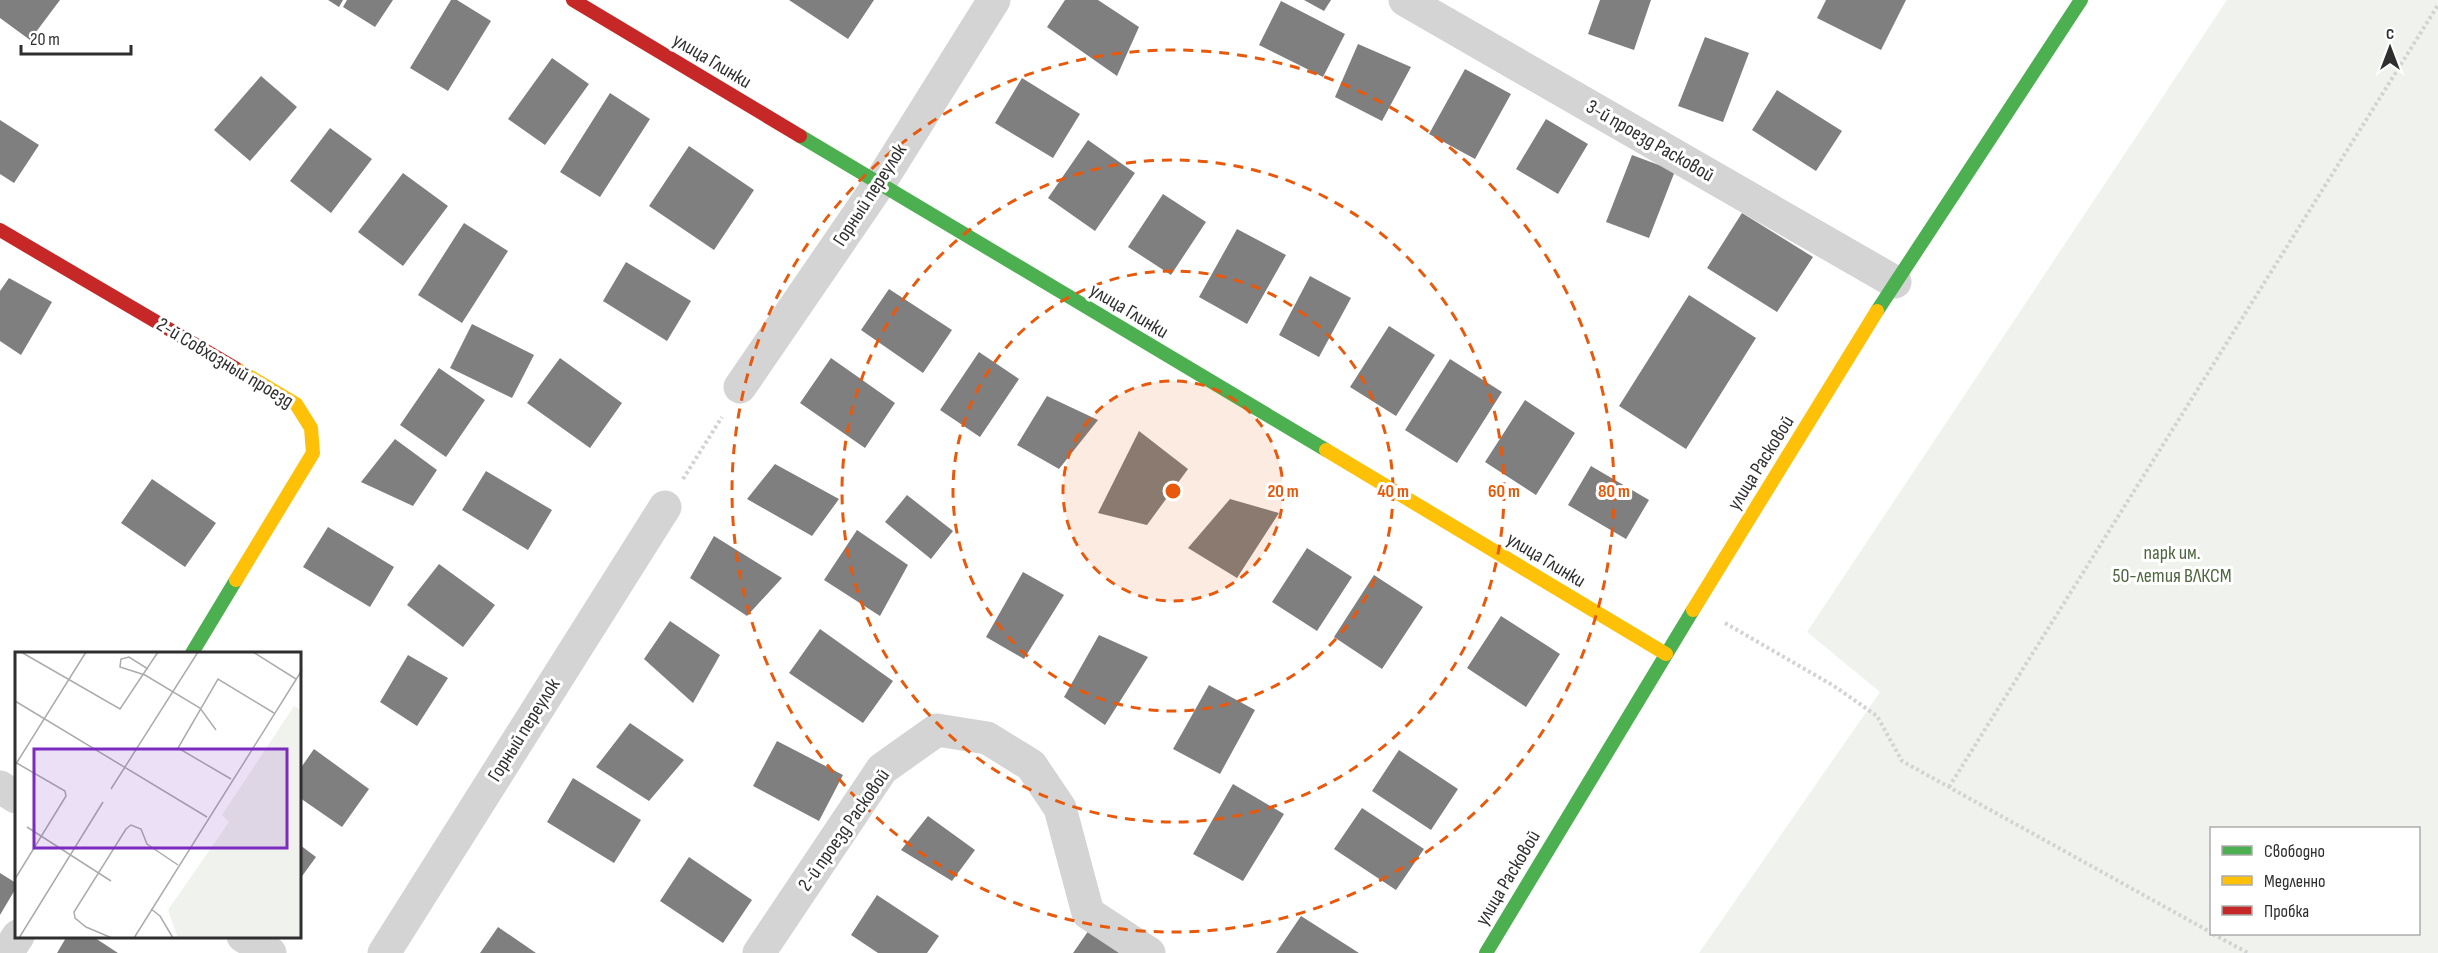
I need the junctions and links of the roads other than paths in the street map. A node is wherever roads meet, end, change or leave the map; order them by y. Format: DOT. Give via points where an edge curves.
graph roads {
  1 [pos="573,0"];
  2 [pos="994,0"];
  3 [pos="1405,0"];
  4 [pos="2081,0"];
  5 [pos="879,184"];
  6 [pos="0,230"];
  7 [pos="1896,282"];
  8 [pos="740,387"];
  9 [pos="665,507"];
  10 [pos="193,652"];
  11 [pos="1665,654"];
  12 [pos="0,787"];
  13 [pos="15,796"];
  14 [pos="17,938"];
  15 [pos="246,938"];
  16 [pos="7,953"];
  17 [pos="270,953"];
  18 [pos="384,953"];
  19 [pos="759,953"];
  20 [pos="1149,953"];
  21 [pos="1486,953"];
  1 -- 5 [label="street, улица Глинки"];
  2 -- 5 [label="street, Горный переулок"];
  3 -- 7 [label="street, 3-й проезд Расковой"];
  4 -- 7 [label="street, улица Расковой"];
  5 -- 8 [label="street, Горный переулок"];
  5 -- 11 [label="street, улица Глинки"];
  6 -- 10 [label="street, 2-й Совхозный проезд" via="296,404 311,428 313,453"];
  7 -- 11 [label="street, улица Расковой"];
  9 -- 18 [label="street, Горный переулок"];
  11 -- 21 [label="street, улица Расковой"];
  12 -- 13 [label="street"];
  14 -- 16 [label="street"];
  15 -- 17 [label="street"];
  19 -- 20 [label="street, 2-й проезд Расковой" via="882,769 937,730 987,738 1031,765 1060,808 1088,913"];
}
